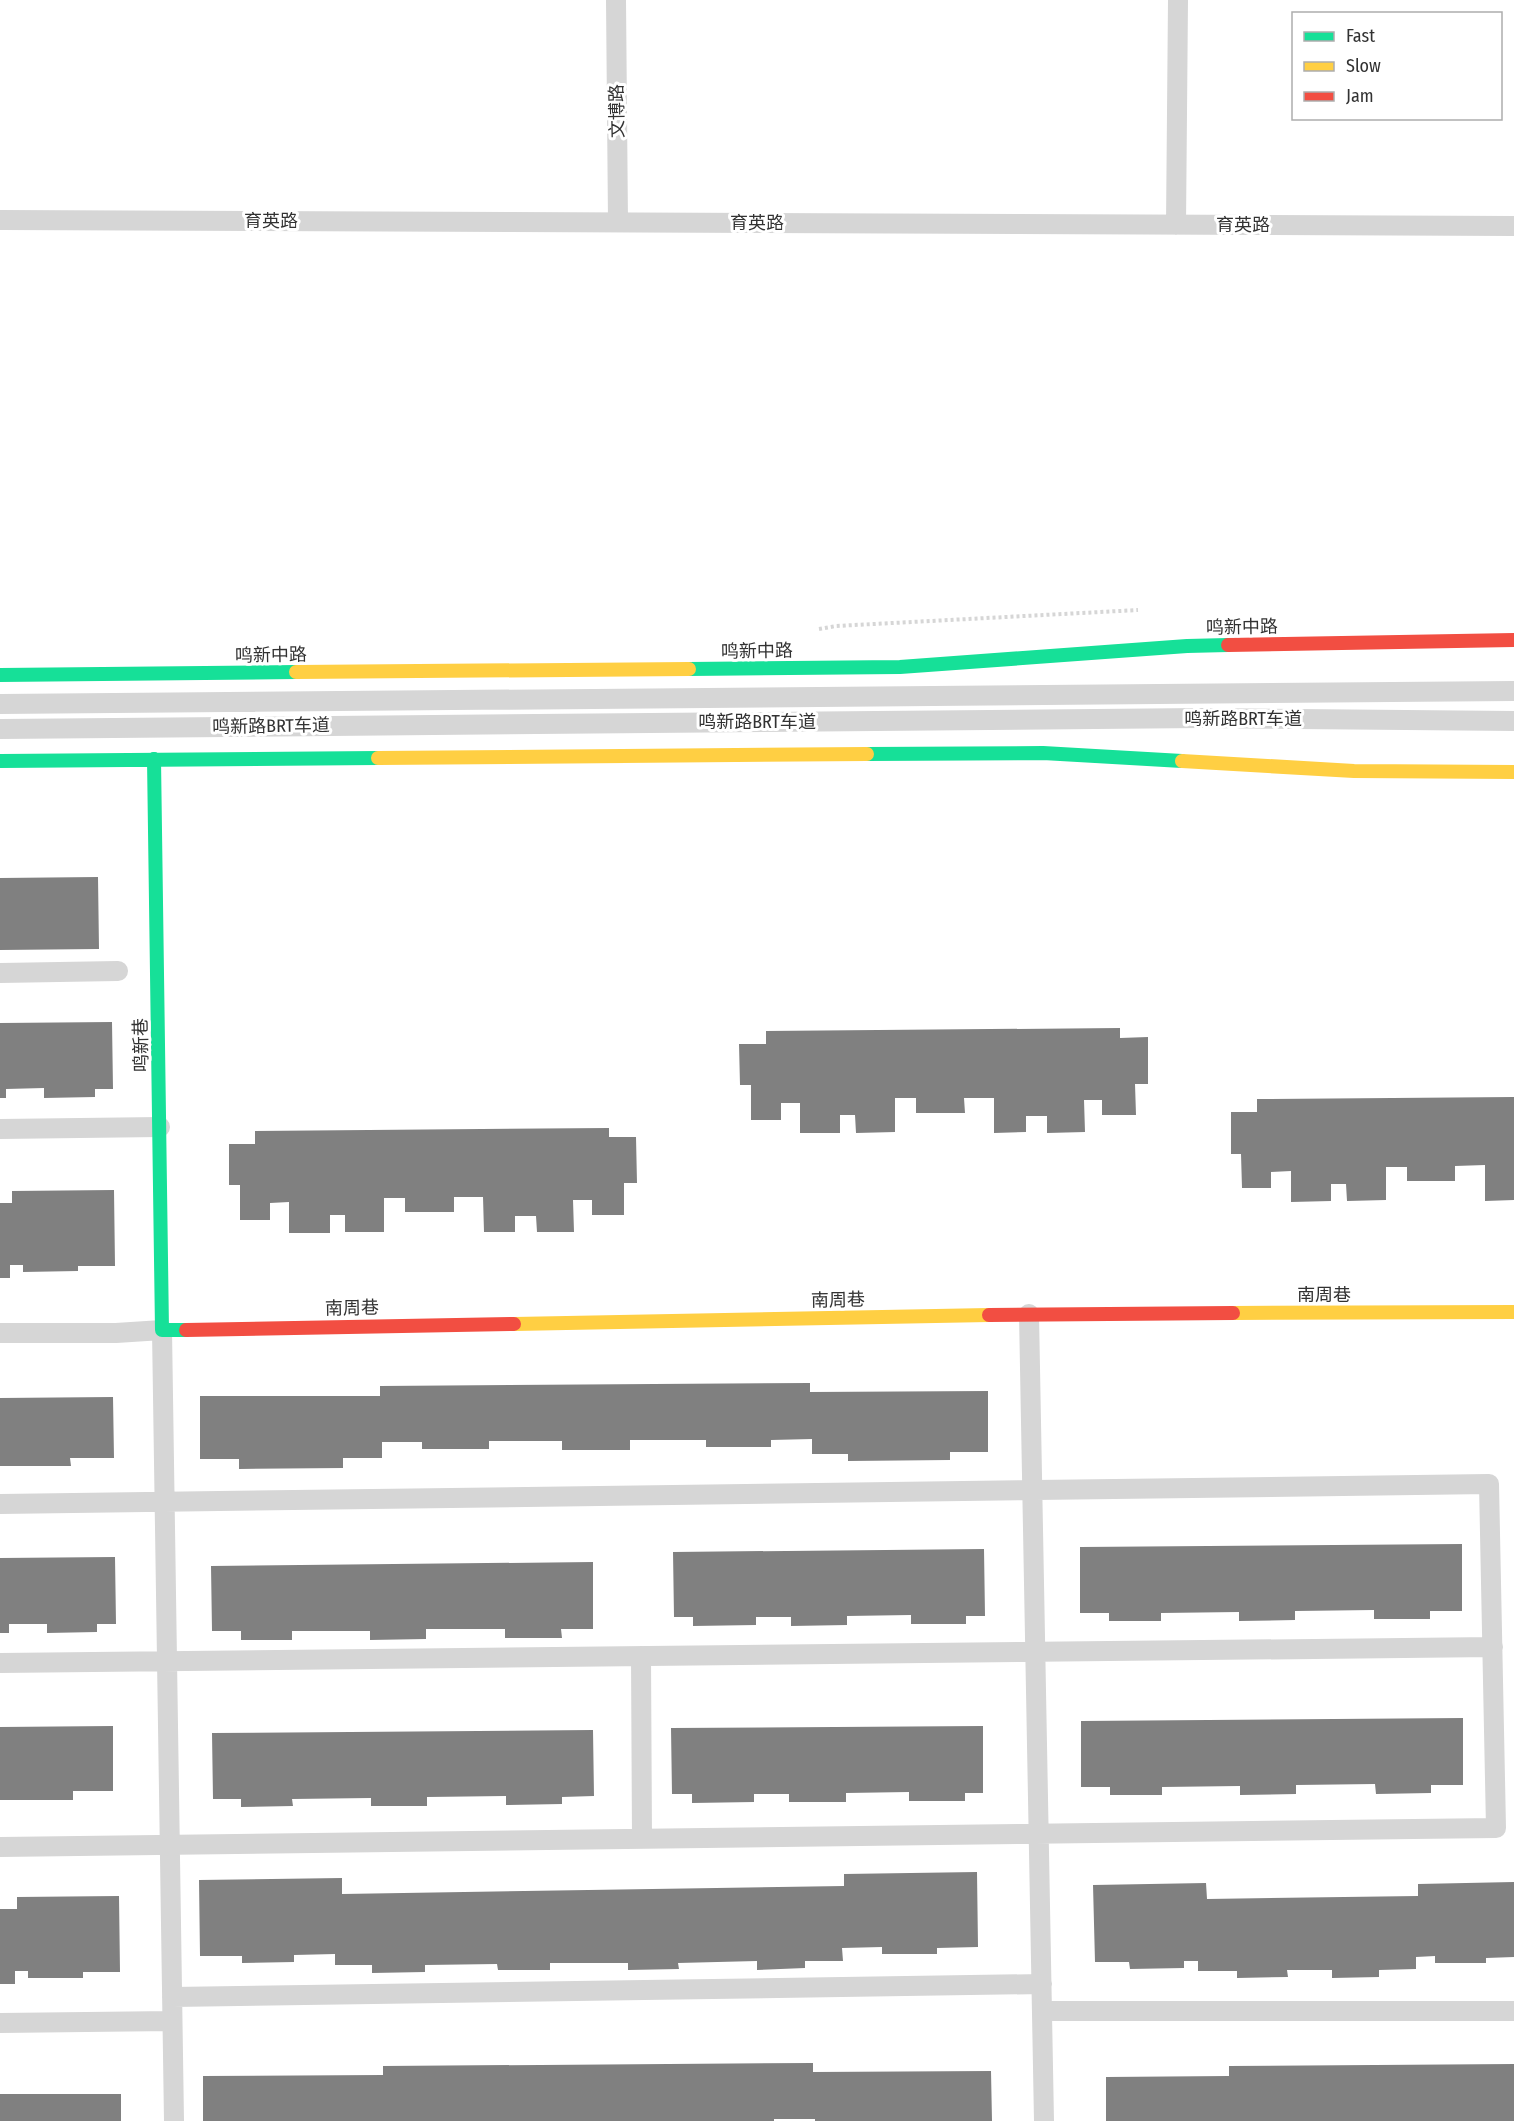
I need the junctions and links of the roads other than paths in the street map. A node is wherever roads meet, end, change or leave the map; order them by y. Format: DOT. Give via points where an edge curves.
graph roads {
  1 [pos="616,0"];
  2 [pos="1178,0"];
  3 [pos="0,220"];
  4 [pos="618,222"];
  5 [pos="1176,225"];
  6 [pos="1514,226"];
  7 [pos="1514,640"];
  8 [pos="0,675"];
  9 [pos="1514,691"];
  10 [pos="0,704"];
  11 [pos="1514,721"];
  12 [pos="0,729"];
  13 [pos="154,759"];
  14 [pos="0,761"];
  15 [pos="1514,772"];
  16 [pos="118,971"];
  17 [pos="0,973"];
  18 [pos="160,1127"];
  19 [pos="0,1129"];
  20 [pos="1514,1312"];
  21 [pos="1029,1314"];
  22 [pos="162,1330"];
  23 [pos="0,1334"];
  24 [pos="1032,1490"];
  25 [pos="165,1502"];
  26 [pos="0,1504"];
  27 [pos="1493,1647"];
  28 [pos="1037,1652"];
  29 [pos="641,1656"];
  30 [pos="167,1661"];
  31 [pos="0,1663"];
  32 [pos="1039,1834"];
  33 [pos="642,1839"];
  34 [pos="170,1845"];
  35 [pos="0,1847"];
  36 [pos="1042,1984"];
  37 [pos="172,1997"];
  38 [pos="1042,2011"];
  39 [pos="1514,2011"];
  40 [pos="172,2021"];
  41 [pos="0,2023"];
  42 [pos="174,2121"];
  43 [pos="1044,2121"];
  1 -- 4 [label="lane, 文博路"];
  2 -- 5 [label="lane"];
  3 -- 4 [label="lane, 育英路"];
  4 -- 5 [label="lane, 育英路"];
  5 -- 6 [label="lane, 育英路"];
  7 -- 8 [label="main road, 鸣新中路" via="1187,645 900,667"];
  9 -- 10 [label="lane, 鸣新路BRT车道"];
  11 -- 12 [label="lane, 鸣新路BRT车道" via="1189,718"];
  13 -- 14 [label="main road"];
  13 -- 15 [label="main road" via="1043,753 1354,771"];
  13 -- 18 [label="main road, 鸣新巷"];
  16 -- 17 [label="lane"];
  18 -- 19 [label="lane"];
  18 -- 22 [label="main road, 鸣新巷"];
  20 -- 21 [label="main road, 南周巷"];
  21 -- 22 [label="main road, 南周巷"];
  21 -- 24 [label="lane"];
  22 -- 23 [label="lane"];
  22 -- 25 [label="lane"];
  24 -- 25 [label="lane"];
  24 -- 27 [label="lane" via="1489,1484"];
  24 -- 28 [label="lane"];
  25 -- 26 [label="lane"];
  25 -- 30 [label="lane"];
  27 -- 28 [label="lane"];
  27 -- 32 [label="lane" via="1496,1828"];
  28 -- 29 [label="lane"];
  28 -- 32 [label="lane"];
  29 -- 30 [label="lane"];
  29 -- 33 [label="lane"];
  30 -- 31 [label="lane"];
  30 -- 34 [label="lane"];
  32 -- 33 [label="lane"];
  32 -- 36 [label="lane"];
  33 -- 34 [label="lane"];
  34 -- 35 [label="lane"];
  34 -- 37 [label="lane"];
  36 -- 37 [label="lane"];
  36 -- 38 [label="lane"];
  37 -- 40 [label="lane"];
  38 -- 39 [label="lane"];
  38 -- 43 [label="lane"];
  40 -- 41 [label="lane"];
  40 -- 42 [label="lane"];
}
